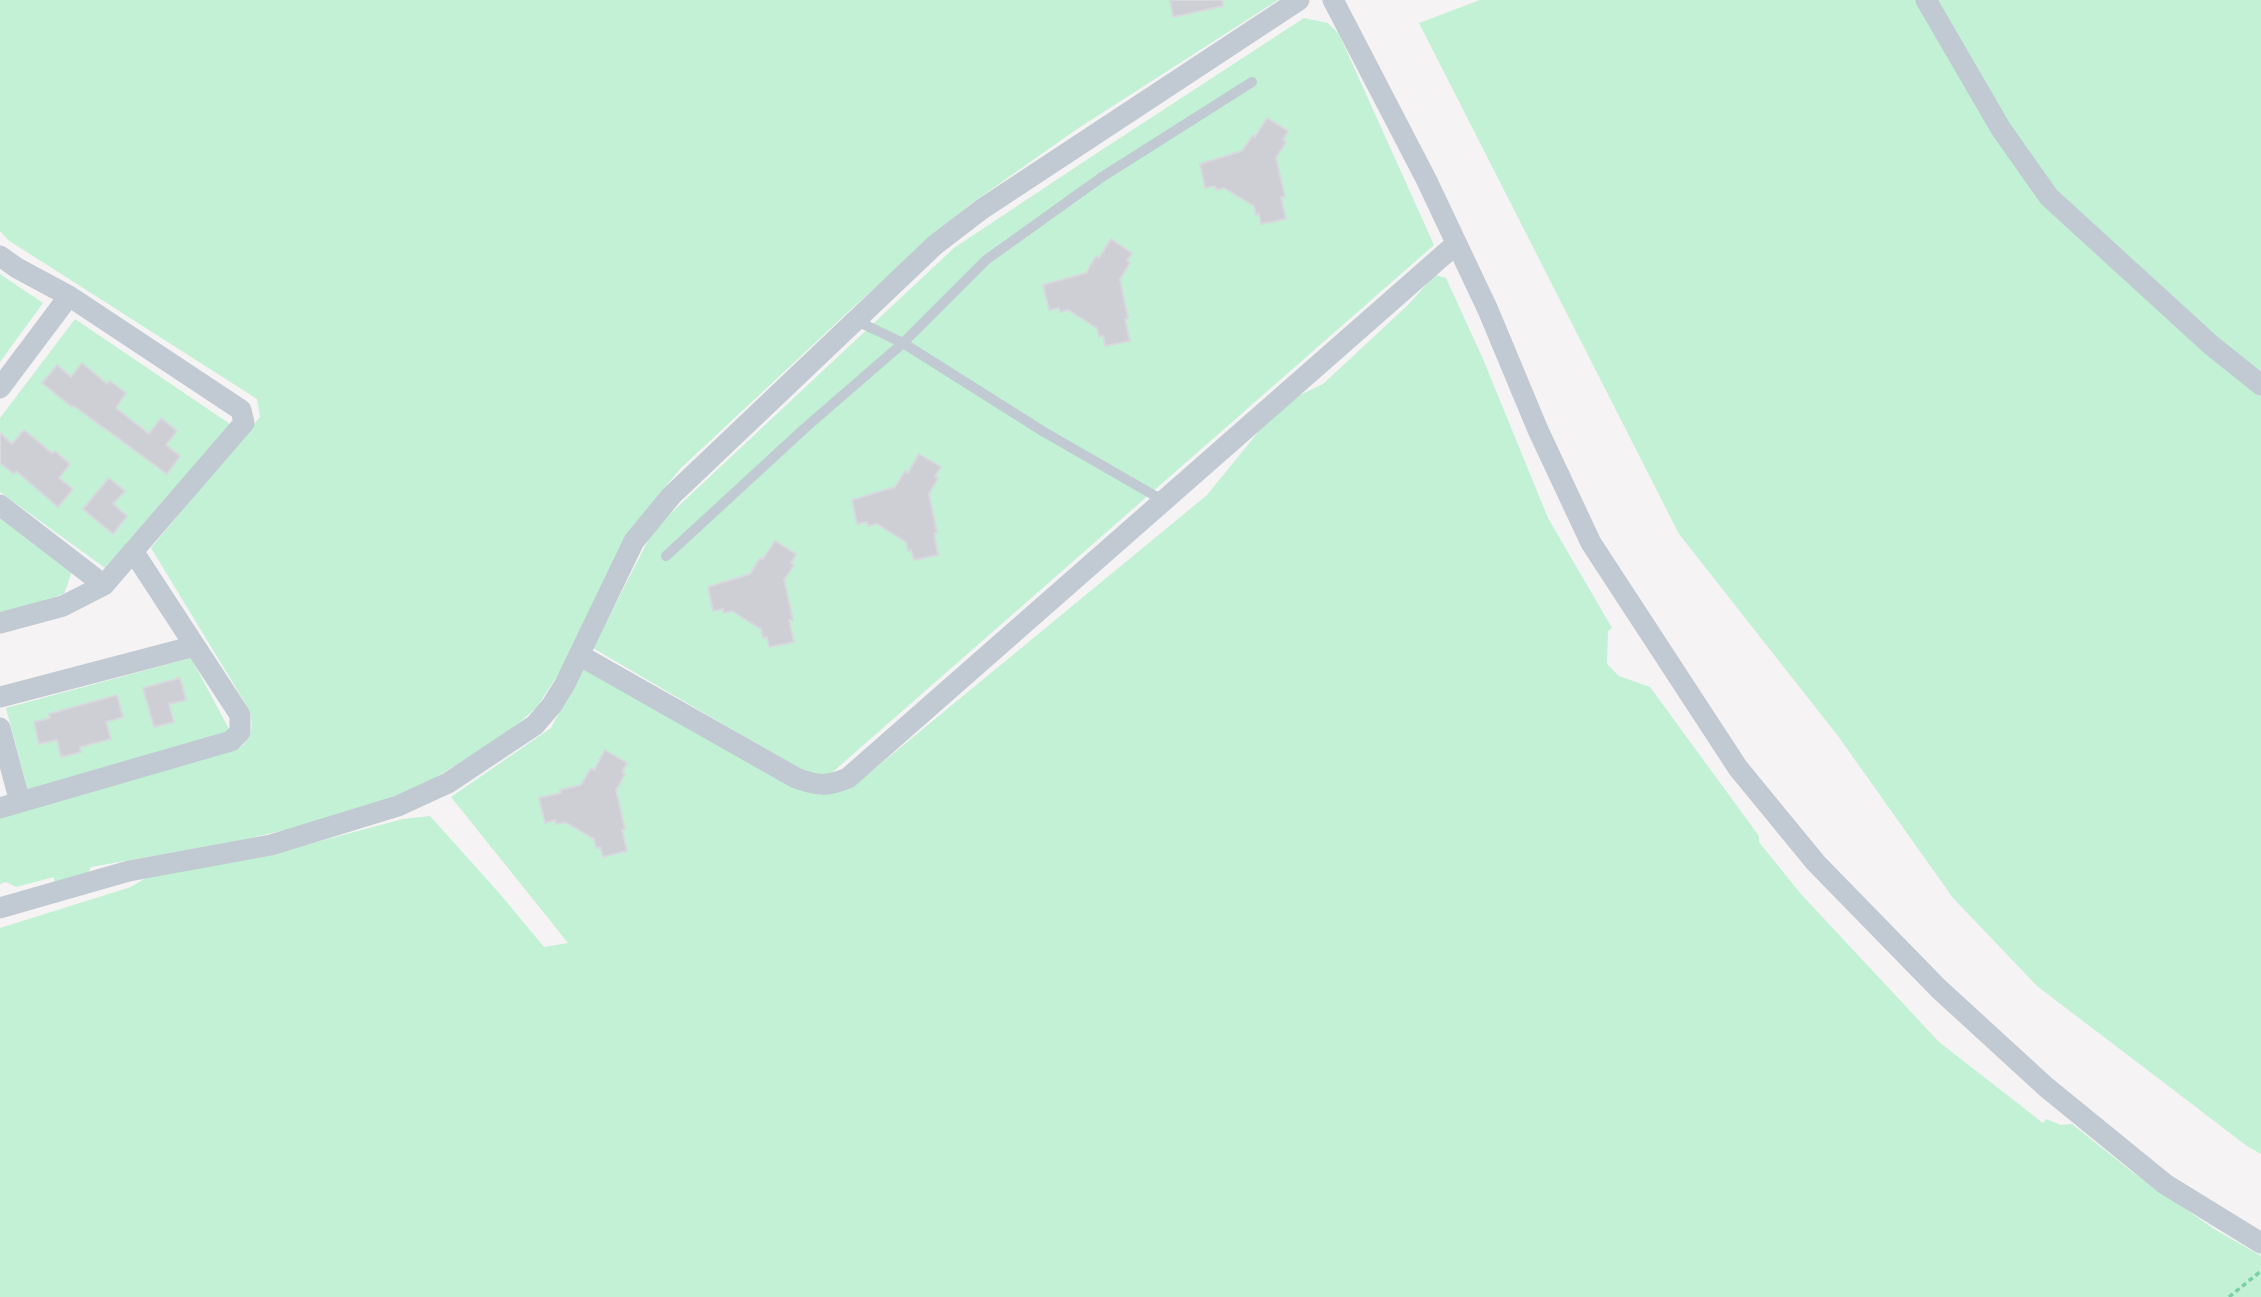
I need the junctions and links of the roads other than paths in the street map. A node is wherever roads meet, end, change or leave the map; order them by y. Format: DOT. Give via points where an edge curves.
graph roads {
  1 [pos="1299,0"];
  2 [pos="1333,0"];
  3 [pos="1926,0"];
  4 [pos="1252,82"];
  5 [pos="1456,244"];
  6 [pos="0,256"];
  7 [pos="69,296"];
  8 [pos="857,321"];
  9 [pos="903,343"];
  10 [pos="2261,385"];
  11 [pos="0,388"];
  12 [pos="1164,501"];
  13 [pos="0,505"];
  14 [pos="133,551"];
  15 [pos="666,556"];
  16 [pos="104,585"];
  17 [pos="0,623"];
  18 [pos="195,646"];
  19 [pos="579,655"];
  20 [pos="0,697"];
  21 [pos="0,728"];
  22 [pos="10,805"];
  23 [pos="0,908"];
  24 [pos="2261,1243"];
  1 -- 8 [label="street" via="970,218 935,245"];
  2 -- 5 [label="street"];
  3 -- 10 [label="street" via="2001,129 2049,197"];
  4 -- 9 [label="lane" via="1102,177 986,260"];
  5 -- 12 [label="street"];
  5 -- 24 [label="street" via="1591,543 1738,768 1816,863 1940,989 2046,1087 2165,1184"];
  6 -- 7 [label="street"];
  7 -- 11 [label="street"];
  7 -- 14 [label="street" via="244,416 244,423"];
  8 -- 9 [label="lane"];
  8 -- 19 [label="street" via="645,525"];
  9 -- 12 [label="lane"];
  9 -- 15 [label="lane"];
  12 -- 19 [label="street" via="848,778 826,786 796,778"];
  13 -- 16 [label="street"];
  14 -- 16 [label="street"];
  14 -- 18 [label="street"];
  16 -- 17 [label="street" via="63,607"];
  18 -- 20 [label="street"];
  18 -- 22 [label="street" via="240,715 236,738"];
  19 -- 23 [label="street" via="565,684 535,725 422,796 271,845 130,870"];
  21 -- 22 [label="street"];
}
